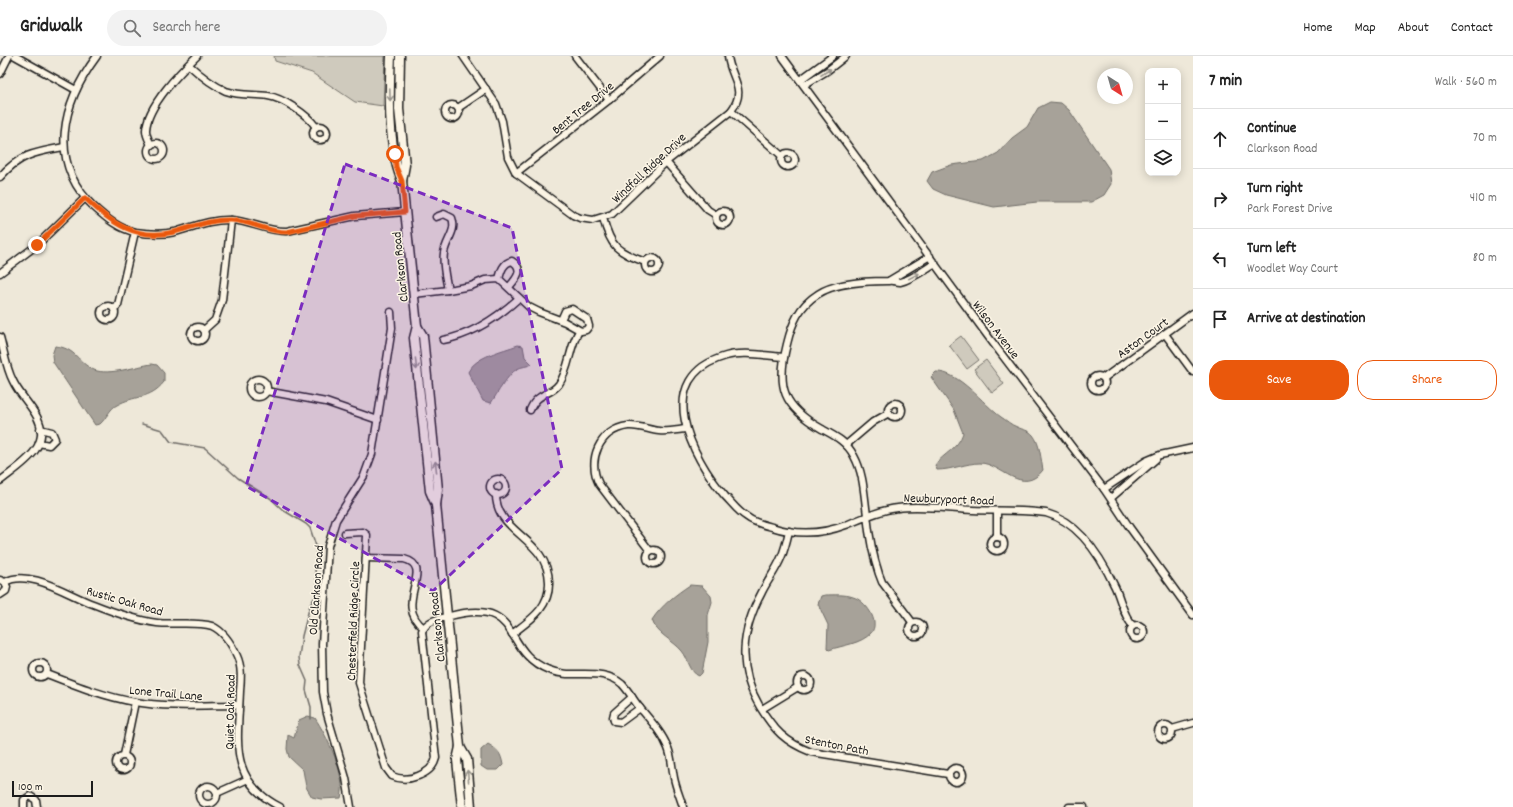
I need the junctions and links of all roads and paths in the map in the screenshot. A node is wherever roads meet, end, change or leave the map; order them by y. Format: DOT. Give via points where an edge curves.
graph roads {
  1 [pos="10,56"];
  2 [pos="15,56"];
  3 [pos="97,56"];
  4 [pos="197,56"];
  5 [pos="391,56"];
  6 [pos="400,56"];
  7 [pos="463,56"];
  8 [pos="575,56"];
  9 [pos="660,56"];
  10 [pos="728,56"];
  11 [pos="782,56"];
  12 [pos="833,56"];
  13 [pos="846,56"];
  14 [pos="188,65"];
  15 [pos="0,74"];
  16 [pos="802,83"];
  17 [pos="486,89"];
  18 [pos="76,90"];
  19 [pos="609,100"];
  20 [pos="458,108"];
  21 [pos="731,111"];
  22 [pos="316,127"];
  23 [pos="152,145"];
  24 [pos="64,147"];
  25 [pos="782,156"];
  26 [pos="666,162"];
  27 [pos="516,173"];
  28 [pos="0,176"];
  29 [pos="402,181"];
  30 [pos="85,198"];
  31 [pos="405,212"];
  32 [pos="716,215"];
  33 [pos="436,217"];
  34 [pos="603,218"];
  35 [pos="232,220"];
  36 [pos="135,232"];
  37 [pos="930,256"];
  38 [pos="645,262"];
  39 [pos="935,263"];
  40 [pos="0,273"];
  41 [pos="499,279"];
  42 [pos="890,280"];
  43 [pos="509,287"];
  44 [pos="448,290"];
  45 [pos="414,294"];
  46 [pos="519,298"];
  47 [pos="114,310"];
  48 [pos="391,312"];
  49 [pos="1193,313"];
  50 [pos="561,320"];
  51 [pos="204,330"];
  52 [pos="579,331"];
  53 [pos="1165,334"];
  54 [pos="0,337"];
  55 [pos="443,340"];
  56 [pos="784,357"];
  57 [pos="1193,372"];
  58 [pos="1104,378"];
  59 [pos="266,391"];
  60 [pos="530,410"];
  61 [pos="889,413"];
  62 [pos="378,420"];
  63 [pos="40,429"];
  64 [pos="686,429"];
  65 [pos="39,443"];
  66 [pos="846,445"];
  67 [pos="1193,448"];
  68 [pos="1161,454"];
  69 [pos="0,481"];
  70 [pos="1104,489"];
  71 [pos="496,494"];
  72 [pos="1111,498"];
  73 [pos="997,511"];
  74 [pos="867,516"];
  75 [pos="789,532"];
  76 [pos="345,533"];
  77 [pos="997,537"];
  78 [pos="650,551"];
  79 [pos="366,558"];
  80 [pos="2,581"];
  81 [pos="0,594"];
  82 [pos="1193,615"];
  83 [pos="447,616"];
  84 [pos="912,622"];
  85 [pos="1133,626"];
  86 [pos="424,628"];
  87 [pos="512,634"];
  88 [pos="233,649"];
  89 [pos="47,674"];
  90 [pos="798,687"];
  91 [pos="632,697"];
  92 [pos="135,702"];
  93 [pos="240,705"];
  94 [pos="640,708"];
  95 [pos="762,709"];
  96 [pos="1193,723"];
  97 [pos="1172,729"];
  98 [pos="460,747"];
  99 [pos="124,755"];
  100 [pos="948,774"];
  101 [pos="246,780"];
  102 [pos="217,793"];
  103 [pos="24,807"];
  104 [pos="37,807"];
  105 [pos="280,807"];
  106 [pos="351,807"];
  107 [pos="462,807"];
  108 [pos="471,807"];
  109 [pos="683,807"];
  110 [pos="1069,807"];
  111 [pos="1084,807"];
  1 -- 15 [label="street"];
  2 -- 18 [label="street"];
  3 -- 18 [label="street"];
  4 -- 14 [label="street"];
  5 -- 29 [label="main road, Clarkson Road, one-way" via="391,114 396,167"];
  6 -- 29 [label="main road, Clarkson Road" via="399,109 405,165"];
  7 -- 17 [label="street"];
  8 -- 19 [label="street"];
  9 -- 19 [label="street, Bent Tree Drive"];
  10 -- 21 [label="street, Windfall Ridge Drive" via="739,95"];
  11 -- 16 [label="street, Wilson Avenue"];
  12 -- 16 [label="street"];
  16 -- 13 [label="street, one-way" via="827,71"];
  14 -- 22 [label="street" via="226,91 276,98 308,118"];
  14 -- 23 [label="street" via="165,92 150,116 146,130"];
  16 -- 37 [label="street, Wilson Avenue"];
  17 -- 20 [label="street"];
  17 -- 27 [label="street" via="500,112 508,157"];
  18 -- 24 [label="street" via="67,113"];
  19 -- 27 [label="street, Bent Tree Drive"];
  21 -- 25 [label="street"];
  21 -- 26 [label="street, Windfall Ridge Drive"];
  24 -- 28 [label="street" via="26,155"];
  24 -- 30 [label="street" via="71,175"];
  26 -- 32 [label="street" via="708,210"];
  26 -- 34 [label="street, Windfall Ridge Drive" via="622,207"];
  27 -- 34 [label="street" via="573,215 593,220"];
  29 -- 31 [label="main road, Clarkson Road"];
  30 -- 36 [label="street" via="106,218"];
  30 -- 40 [label="street" via="37,245"];
  31 -- 35 [label="street" via="355,216 287,232 276,232"];
  31 -- 45 [label="main road, Clarkson Road"];
  33 -- 44 [label="street" via="444,214 454,222 454,229 443,258"];
  34 -- 38 [label="street" via="608,236 614,245 623,253"];
  35 -- 36 [label="street" via="203,223 164,233"];
  35 -- 51 [label="street" via="222,300 215,320"];
  36 -- 47 [label="street" via="118,305"];
  37 -- 39 [label="street, Wilson Avenue"];
  37 -- 42 [label="street"];
  42 -- 39 [label="street, one-way" via="905,280"];
  39 -- 70 [label="street, Wilson Avenue"];
  41 -- 43 [label="street"];
  41 -- 43 [label="street" via="501,269 506,263 512,261 517,264 519,274"];
  41 -- 44 [label="street"];
  42 -- 56 [label="street" via="836,287 818,294 795,318"];
  43 -- 46 [label="street"];
  44 -- 45 [label="street"];
  45 -- 83 [label="main road, Clarkson Road" via="417,326 423,336"];
  46 -- 50 [label="street" via="539,312"];
  46 -- 55 [label="street" via="491,321 457,337"];
  48 -- 62 [label="street, Old Clarkson Road" via="392,328"];
  49 -- 53 [label="street, Aston Court"];
  50 -- 52 [label="street"];
  50 -- 52 [label="street" via="568,309 576,312 588,322 588,329"];
  52 -- 60 [label="street" via="572,342 562,378 554,389 534,400"];
  53 -- 57 [label="street"];
  53 -- 58 [label="street, Aston Court"];
  54 -- 63 [label="street" via="10,375 37,417"];
  56 -- 64 [label="street, Newburyport Road" via="734,354 719,358 702,368 690,380 684,396"];
  56 -- 66 [label="street" via="782,386 790,403 801,416"];
  59 -- 62 [label="street" via="326,402"];
  61 -- 66 [label="street" via="873,422"];
  62 -- 106 [label="street, Old Clarkson Road" via="375,443 366,471 336,520 328,546 322,644 323,692 346,778"];
  63 -- 65 [label="street"];
  63 -- 65 [label="street" via="52,432 55,439 49,444"];
  64 -- 75 [label="street, Newburyport Road" via="702,464 718,488 738,509 747,518"];
  64 -- 78 [label="street" via="664,431 637,426 621,428 603,439 594,457 594,472 599,484"];
  65 -- 69 [label="street" via="37,450 29,458"];
  66 -- 74 [label="street" via="859,467"];
  67 -- 68 [label="street"];
  68 -- 70 [label="street"];
  68 -- 72 [label="street"];
  70 -- 72 [label="street, Wilson Avenue"];
  71 -- 87 [label="street" via="498,511 542,555 548,569 549,586 545,603 536,615"];
  72 -- 82 [label="street, Wilson Avenue"];
  73 -- 74 [label="street, Newburyport Road" via="904,507"];
  73 -- 77 [label="street"];
  73 -- 85 [label="street, Newburyport Road" via="1035,511 1050,514 1065,521 1082,535 1115,586 1128,620"];
  74 -- 75 [label="street, Newburyport Road" via="846,525 818,532"];
  74 -- 84 [label="street" via="880,578"];
  75 -- 95 [label="street, Stenton Path" via="782,556 753,610 747,631 745,671"];
  76 -- 79 [label="street, Chesterfield Ridge Circle" via="363,532 367,535"];
  79 -- 86 [label="street" via="404,559 414,565 418,577 411,594 413,615"];
  79 -- 86 [label="street, Chesterfield Ridge Circle" via="359,683 386,768 397,778 424,774 434,765 436,758 422,637"];
  80 -- 81 [label="street, Rustic Oak Road" via="7,589"];
  80 -- 88 [label="street, Rustic Oak Road" via="11,578 32,580 92,604 156,623 211,626 220,631"];
  83 -- 86 [label="street" via="431,621"];
  83 -- 87 [label="street" via="476,611 494,615 501,619"];
  83 -- 98 [label="main road, Clarkson Road"];
  87 -- 91 [label="street" via="526,654 547,670 565,674 609,676 623,685"];
  88 -- 93 [label="street, Quiet Oak Road" via="241,668"];
  89 -- 92 [label="street, Lone Trail Lane"];
  90 -- 95 [label="street"];
  91 -- 94 [label="street"];
  91 -- 94 [label="street" via="614,713 614,721 621,722"];
  92 -- 93 [label="street, Lone Trail Lane" via="202,707"];
  92 -- 99 [label="street"];
  93 -- 101 [label="street, Quiet Oak Road" via="238,752"];
  94 -- 109 [label="street" via="664,739 669,750"];
  95 -- 100 [label="street, Stenton Path" via="782,736 795,746 811,752"];
  96 -- 97 [label="street"];
  98 -- 107 [label="main road, Clarkson Road" via="457,760"];
  108 -- 98 [label="main road, Clarkson Road, one-way" via="467,759"];
  101 -- 102 [label="street"];
  101 -- 105 [label="street, Quiet Oak Road" via="262,796"];
  103 -- 104 [label="street" via="24,800 30,796 36,800"];
  110 -- 111 [label="street"];
}
